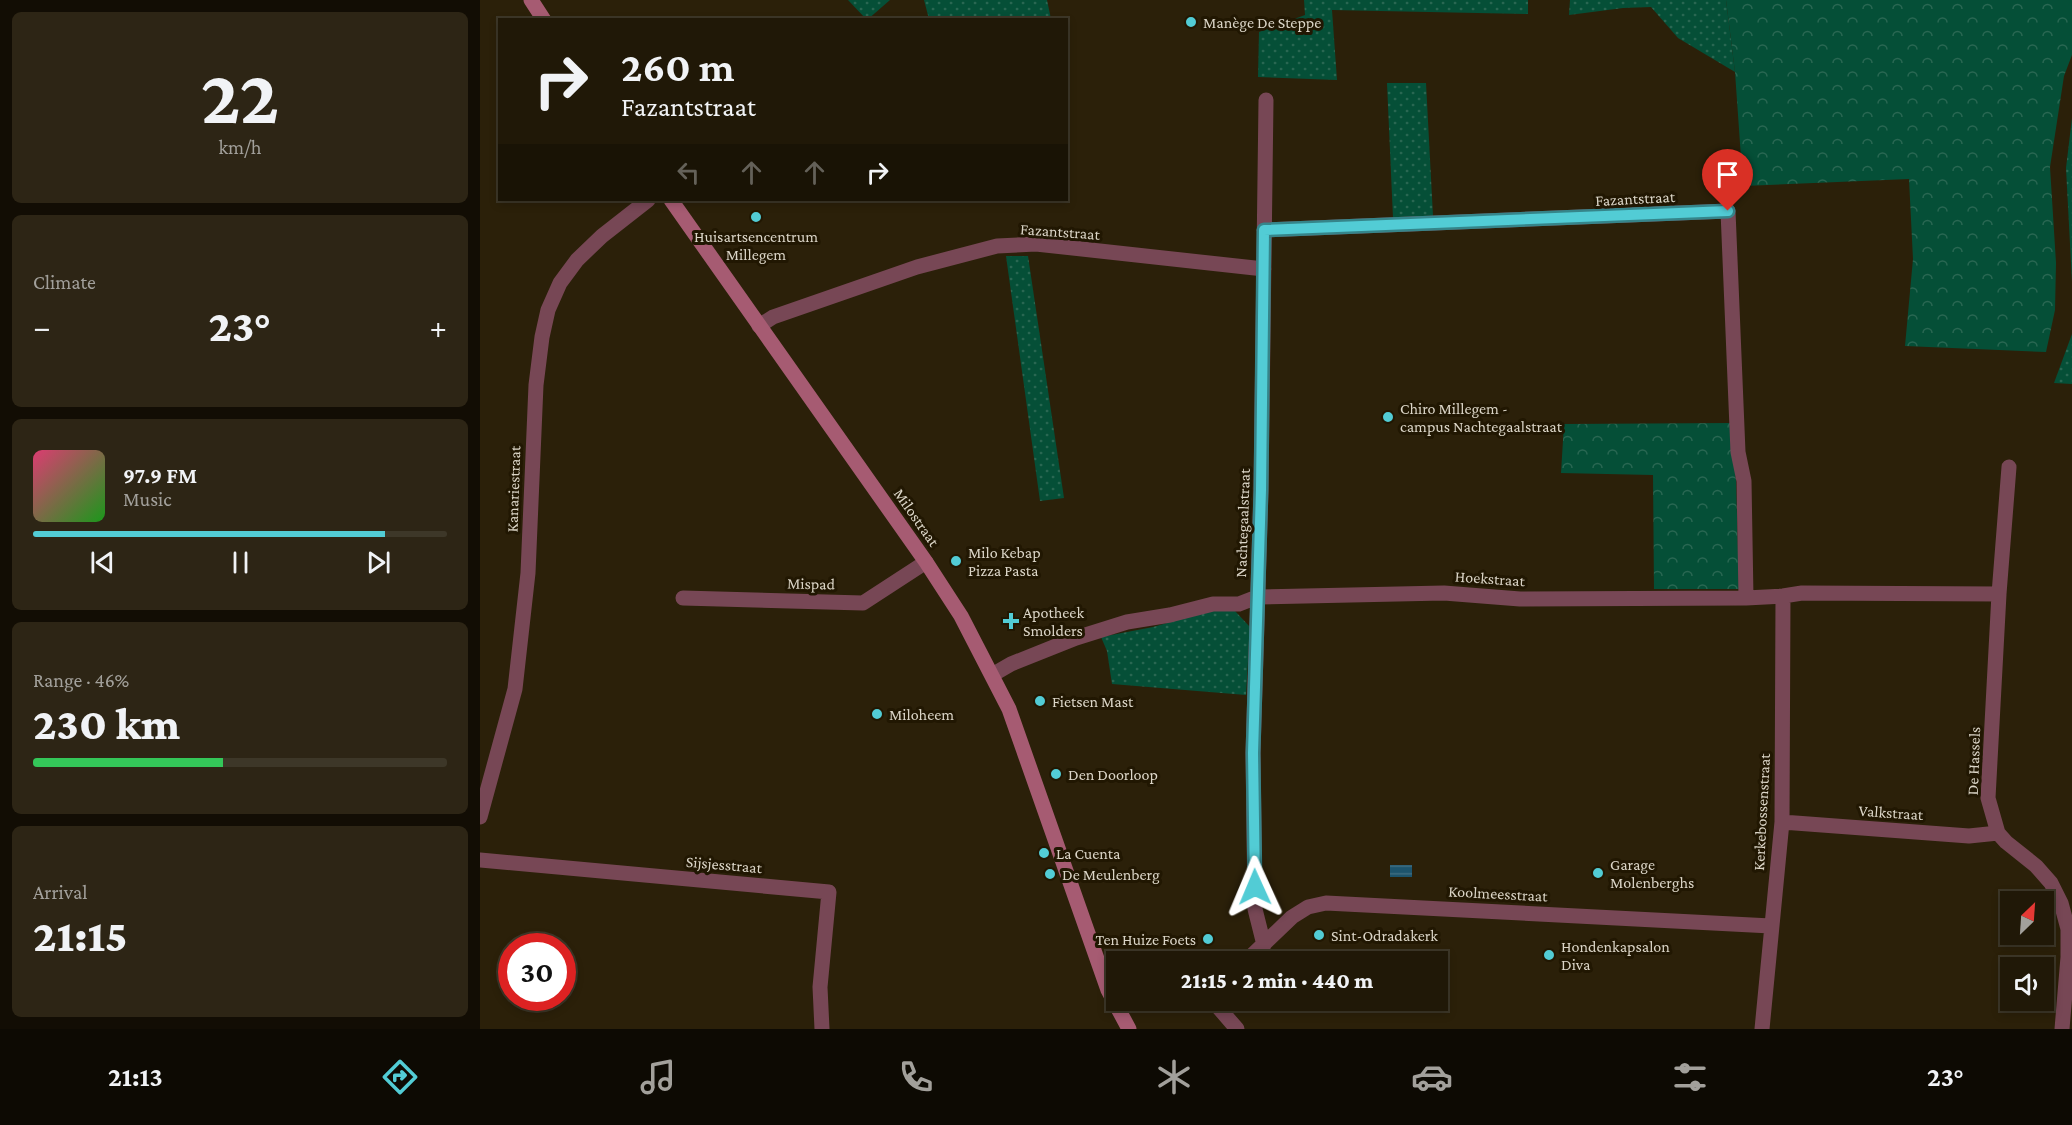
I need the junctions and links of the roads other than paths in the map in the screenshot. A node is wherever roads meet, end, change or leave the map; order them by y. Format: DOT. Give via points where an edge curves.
graph roads {
  1 [pos="531,0"];
  2 [pos="543,18"];
  3 [pos="1266,100"];
  4 [pos="647,201"];
  5 [pos="672,201"];
  6 [pos="1264,230"];
  7 [pos="1264,269"];
  8 [pos="759,326"];
  9 [pos="2009,467"];
  10 [pos="927,562"];
  11 [pos="2000,594"];
  12 [pos="1783,596"];
  13 [pos="1257,597"];
  14 [pos="683,598"];
  15 [pos="1746,598"];
  16 [pos="992,675"];
  17 [pos="480,817"];
  18 [pos="1782,822"];
  19 [pos="1998,833"];
  20 [pos="480,860"];
  21 [pos="1771,926"];
  22 [pos="1264,945"];
  23 [pos="1257,951"];
  24 [pos="1106,973"];
  25 [pos="1122,1011"];
  26 [pos="1221,1011"];
  27 [pos="2066,1028"];
  28 [pos="822,1029"];
  29 [pos="1130,1029"];
  30 [pos="1237,1029"];
  31 [pos="1762,1029"];
  1 -- 2 [label="street"];
  3 -- 6 [label="street, Nachtegaalstraat"];
  4 -- 17 [label="street, Kanariestraat" via="577,260 548,310 536,385 528,573 514,689"];
  5 -- 8 [label="street, Milostraat"];
  6 -- 7 [label="street, Nachtegaalstraat"];
  6 -- 15 [label="street, Fazantstraat" via="1728,211 1738,452 1744,481"];
  7 -- 8 [label="street, Fazantstraat" via="1036,244 997,246 917,267 773,317"];
  7 -- 13 [label="street, Nachtegaalstraat"];
  8 -- 10 [label="street, Milostraat"];
  9 -- 11 [label="street, De Hassels"];
  10 -- 14 [label="street, Mispad" via="863,603"];
  10 -- 16 [label="street, Milostraat"];
  11 -- 12 [label="street, Hoekstraat"];
  11 -- 19 [label="street, De Hassels" via="1988,798"];
  12 -- 15 [label="street, Hoekstraat"];
  12 -- 18 [label="street, Kerkebossenstraat"];
  13 -- 15 [label="street, Hoekstraat" via="1444,593 1520,600"];
  13 -- 16 [label="street, Hoekstraat" via="1239,604 1214,604 1127,622 1076,638"];
  13 -- 22 [label="street, Nachtegaalstraat" via="1255,909"];
  16 -- 24 [label="street, Milostraat" via="1009,709"];
  18 -- 19 [label="street, Valkstraat" via="1969,836"];
  18 -- 21 [label="street, Kerkebossenstraat"];
  19 -- 27 [label="street" via="2044,875 2061,903 2068,929"];
  20 -- 28 [label="street, Sijsjesstraat" via="829,892 820,987"];
  21 -- 22 [label="street, Koolmeesstraat" via="1326,903 1308,907 1292,917"];
  21 -- 31 [label="street, Kerkebossenstraat"];
  22 -- 23 [label="street, Koolmeesstraat"];
  25 -- 29 [label="street, Milostraat"];
  26 -- 30 [label="street"];
}
